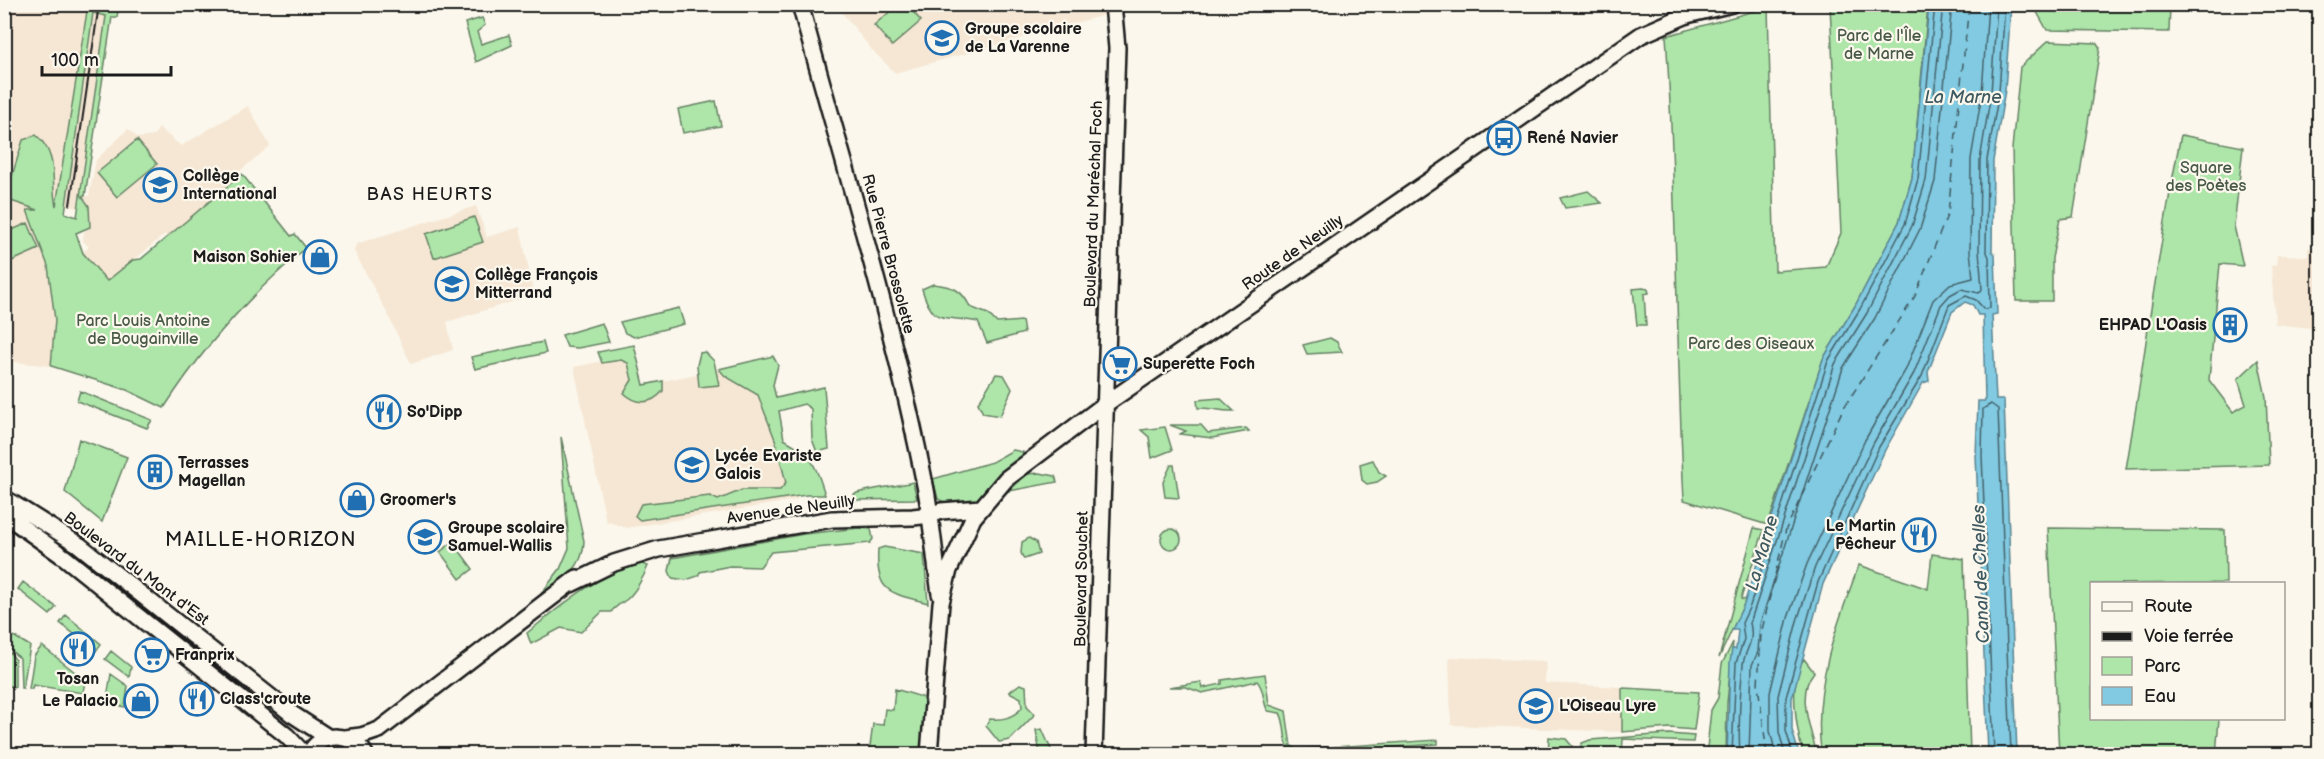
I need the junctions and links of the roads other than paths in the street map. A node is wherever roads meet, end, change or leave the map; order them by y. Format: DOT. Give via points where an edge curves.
graph roads {
  1 [pos="800,4"];
  2 [pos="1113,4"];
  3 [pos="1732,4"];
  4 [pos="1104,405"];
  5 [pos="4,489"];
  6 [pos="4,498"];
  7 [pos="977,513"];
  8 [pos="4,514"];
  9 [pos="930,516"];
  10 [pos="61,532"];
  11 [pos="941,603"];
  12 [pos="379,730"];
  13 [pos="329,738"];
  14 [pos="345,738"];
  15 [pos="303,754"];
  16 [pos="309,754"];
  17 [pos="366,754"];
  18 [pos="929,754"];
  19 [pos="1094,754"];
  1 -- 9 [label="main road, Rue Pierre Brossolette" via="879,289"];
  2 -- 4 [label="main road, Boulevard du Maréchal Foch" via="1117,48"];
  3 -- 4 [label="main road, Route de Neuilly" via="1687,15 1641,35"];
  4 -- 7 [label="main road, Route de Neuilly" via="1006,479"];
  4 -- 19 [label="main road, Boulevard Souchet"];
  5 -- 10 [label="main road" via="37,508"];
  6 -- 10 [label="main road, Boulevard du Mont d'Est"];
  7 -- 9 [label="main road, Avenue de Neuilly" via="942,520"];
  7 -- 11 [label="main road, Route de Neuilly" via="956,551"];
  8 -- 15 [label="main road, Boulevard du Mont d'Est" via="119,599 287,736"];
  9 -- 11 [label="main road, Rue Pierre Brossolette"];
  9 -- 12 [label="main road, Avenue de Neuilly" via="832,519 640,549 608,558 587,569"];
  10 -- 13 [label="main road, Boulevard du Mont d'Est" via="292,714"];
  11 -- 18 [label="main road"];
  12 -- 14 [label="main road, Avenue de Neuilly"];
  12 -- 17 [label="main road, Avenue de Neuilly"];
  13 -- 14 [label="main road, Avenue de Neuilly"];
  13 -- 16 [label="main road"];
  14 -- 17 [label="main road"];
}
